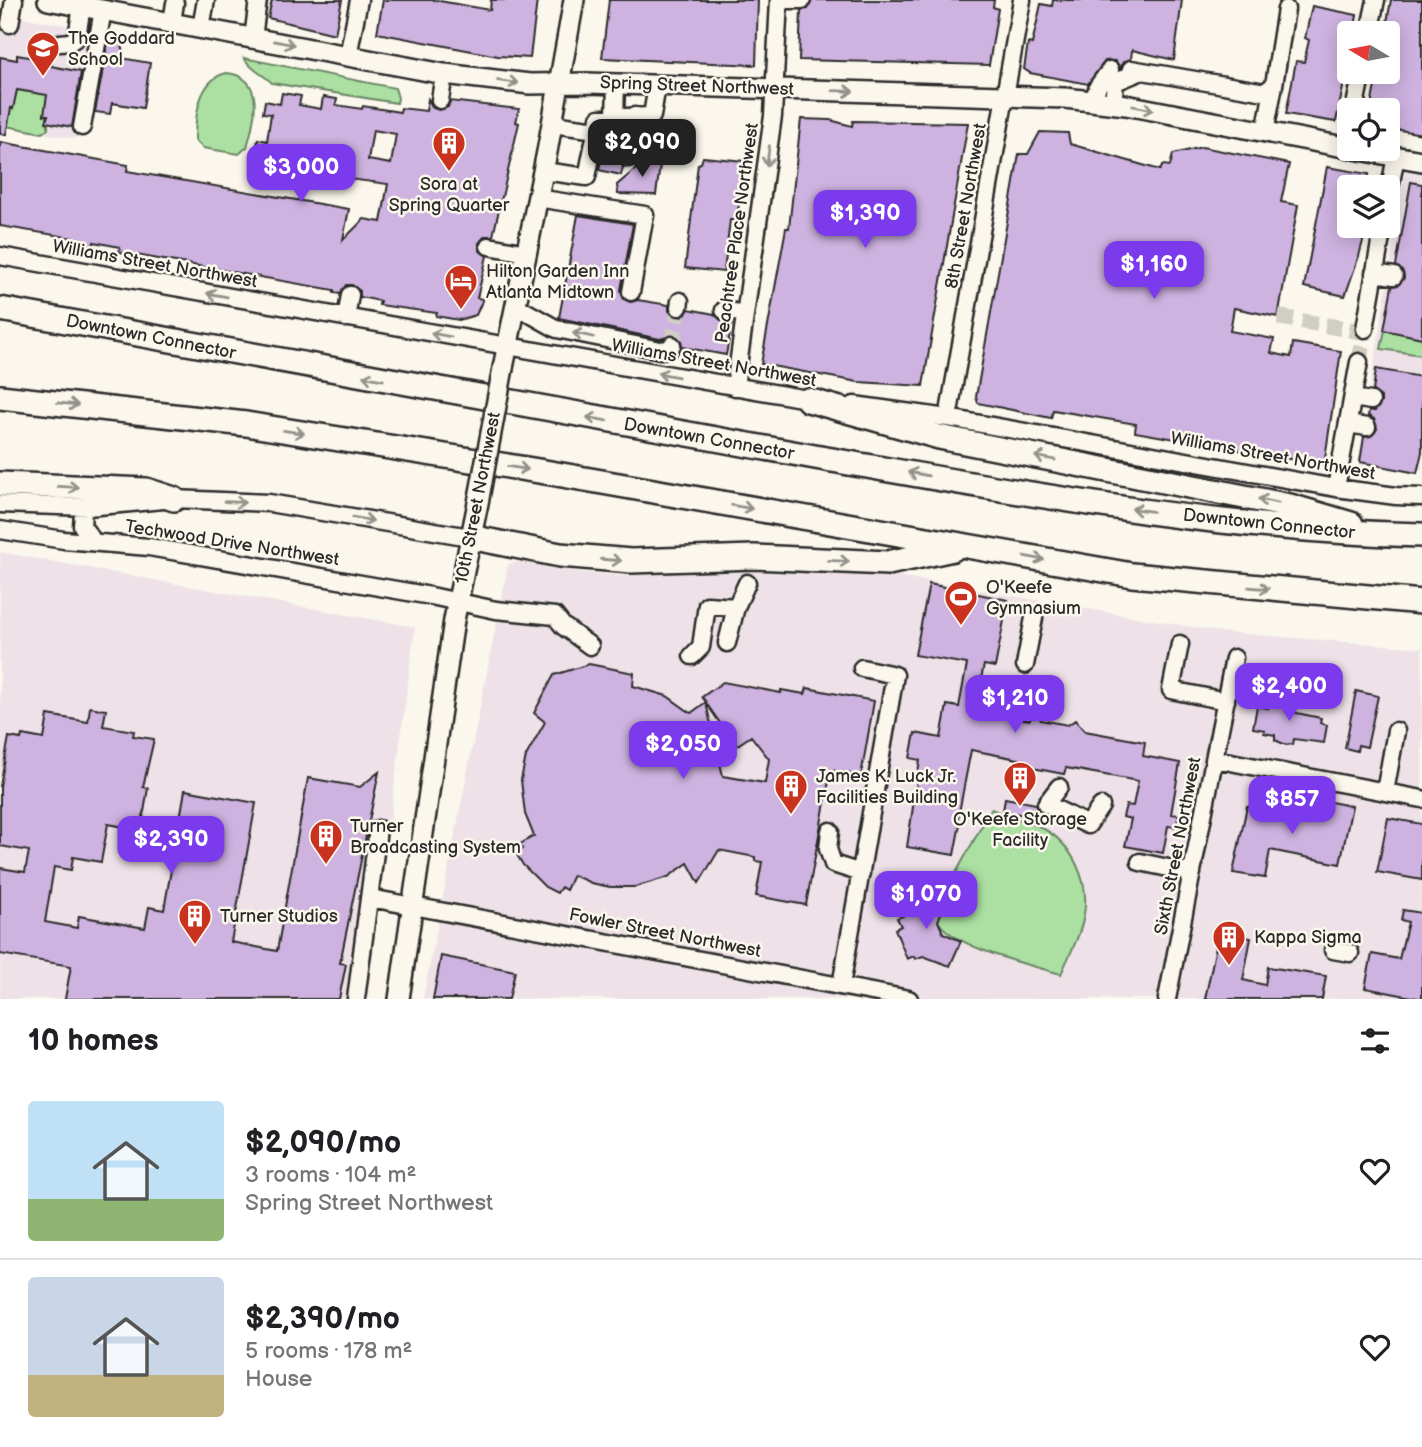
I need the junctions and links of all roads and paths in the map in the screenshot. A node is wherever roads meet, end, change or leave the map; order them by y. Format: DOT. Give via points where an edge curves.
graph roads {
  1 [pos="14,0"];
  2 [pos="48,0"];
  3 [pos="206,0"];
  4 [pos="258,0"];
  5 [pos="359,0"];
  6 [pos="574,0"];
  7 [pos="781,0"];
  8 [pos="802,0"];
  9 [pos="1022,0"];
  10 [pos="1374,0"];
  11 [pos="82,6"];
  12 [pos="1286,9"];
  13 [pos="103,10"];
  14 [pos="1371,21"];
  15 [pos="10,24"];
  16 [pos="201,28"];
  17 [pos="253,38"];
  18 [pos="60,44"];
  19 [pos="348,56"];
  20 [pos="1110,70"];
  21 [pos="444,74"];
  22 [pos="559,84"];
  23 [pos="616,84"];
  24 [pos="657,85"];
  25 [pos="1273,85"];
  26 [pos="775,88"];
  27 [pos="1005,95"];
  28 [pos="440,100"];
  29 [pos="1103,102"];
  30 [pos="635,116"];
  31 [pos="615,117"];
  32 [pos="552,124"];
  33 [pos="82,127"];
  34 [pos="597,130"];
  35 [pos="1265,132"];
  36 [pos="1337,142"];
  37 [pos="1400,157"];
  38 [pos="628,158"];
  39 [pos="1422,161"];
  40 [pos="543,171"];
  41 [pos="537,198"];
  42 [pos="1380,238"];
  43 [pos="1379,244"];
  44 [pos="489,246"];
  45 [pos="1397,247"];
  46 [pos="527,253"];
  47 [pos="0,256"];
  48 [pos="1374,273"];
  49 [pos="1394,276"];
  50 [pos="631,292"];
  51 [pos="350,295"];
  52 [pos="516,306"];
  53 [pos="0,309"];
  54 [pos="724,310"];
  55 [pos="745,314"];
  56 [pos="346,318"];
  57 [pos="1365,329"];
  58 [pos="672,345"];
  59 [pos="508,347"];
  60 [pos="1359,362"];
  61 [pos="735,387"];
  62 [pos="0,397"];
  63 [pos="1353,398"];
  64 [pos="808,400"];
  65 [pos="1371,401"];
  66 [pos="948,418"];
  67 [pos="1348,424"];
  68 [pos="1367,427"];
  69 [pos="0,484"];
  70 [pos="1336,488"];
  71 [pos="1422,497"];
  72 [pos="174,499"];
  73 [pos="0,504"];
  74 [pos="88,507"];
  75 [pos="0,530"];
  76 [pos="1381,534"];
  77 [pos="1422,535"];
  78 [pos="470,537"];
  79 [pos="94,541"];
  80 [pos="967,546"];
  81 [pos="747,583"];
  82 [pos="457,601"];
  83 [pos="1422,602"];
  84 [pos="736,607"];
  85 [pos="1034,618"];
  86 [pos="727,643"];
  87 [pos="1180,644"];
  88 [pos="590,646"];
  89 [pos="692,656"];
  90 [pos="1234,658"];
  91 [pos="1026,665"];
  92 [pos="862,668"];
  93 [pos="1226,701"];
  94 [pos="1396,731"];
  95 [pos="1215,759"];
  96 [pos="1059,787"];
  97 [pos="1385,792"];
  98 [pos="1422,799"];
  99 [pos="1101,806"];
  100 [pos="378,829"];
  101 [pos="830,831"];
  102 [pos="1140,862"];
  103 [pos="861,873"];
  104 [pos="1192,873"];
  105 [pos="370,898"];
  106 [pos="414,906"];
  107 [pos="841,986"];
  108 [pos="356,999"];
  109 [pos="399,999"];
  110 [pos="909,999"];
  111 [pos="1167,999"];
  1 -- 15 [label="street"];
  2 -- 11 [label="main road, Spring Street Northwest"];
  3 -- 16 [label="street"];
  4 -- 17 [label="street"];
  5 -- 19 [label="street"];
  6 -- 22 [label="main road, 10th Street Northwest"];
  7 -- 8 [label="street"];
  7 -- 26 [label="street, Peachtree Place Northwest"];
  9 -- 27 [label="street, 8th Street Northwest"];
  10 -- 14 [label="street"];
  11 -- 13 [label="main road, Spring Street Northwest"];
  11 -- 18 [label="street" via="77,37"];
  12 -- 25 [label="street"];
  13 -- 16 [label="main road, Spring Street Northwest" via="173,13"];
  13 -- 33 [label="street"];
  16 -- 17 [label="main road, Spring Street Northwest"];
  17 -- 19 [label="main road, Spring Street Northwest, one-way"];
  19 -- 21 [label="main road, Spring Street Northwest"];
  20 -- 29 [label="street" via="1098,86"];
  21 -- 22 [label="main road, Spring Street Northwest, one-way"];
  21 -- 28 [label="street"];
  22 -- 23 [label="main road, Spring Street Northwest"];
  22 -- 32 [label="main road, 10th Street Northwest"];
  23 -- 24 [label="main road, Spring Street Northwest"];
  23 -- 31 [label="street"];
  24 -- 26 [label="main road, Spring Street Northwest"];
  24 -- 30 [label="street" via="652,116"];
  25 -- 29 [label="street" via="1265,92 1136,70 1115,82"];
  25 -- 35 [label="street"];
  26 -- 27 [label="main road, Spring Street Northwest, one-way"];
  26 -- 55 [label="street, Peachtree Place Northwest, one-way"];
  27 -- 29 [label="main road, Spring Street Northwest"];
  27 -- 66 [label="street, 8th Street Northwest"];
  29 -- 35 [label="main road, Spring Street Northwest, one-way"];
  30 -- 31 [label="street"];
  30 -- 38 [label="street"];
  31 -- 34 [label="street" via="599,118"];
  32 -- 34 [label="street"];
  32 -- 40 [label="main road, 10th Street Northwest"];
  34 -- 40 [label="street" via="587,177"];
  35 -- 36 [label="main road, Spring Street Northwest"];
  37 -- 39 [label="main road, Spring Street Northwest"];
  40 -- 41 [label="main road, 10th Street Northwest"];
  41 -- 46 [label="main road, 10th Street Northwest"];
  41 -- 50 [label="street" via="645,215"];
  42 -- 43 [label="street"];
  43 -- 45 [label="street"];
  43 -- 48 [label="street"];
  44 -- 46 [label="street"];
  46 -- 52 [label="main road, 10th Street Northwest"];
  56 -- 47 [label="street, Williams Street Northwest, one-way"];
  48 -- 49 [label="street"];
  48 -- 57 [label="street"];
  51 -- 56 [label="street"];
  58 -- 52 [label="street, one-way" via="660,351 557,329"];
  52 -- 59 [label="main road, 10th Street Northwest"];
  76 -- 53 [label="highway, Downtown Connector, one-way" via="1204,518 997,488"];
  54 -- 55 [label="street"];
  55 -- 61 [label="street, Peachtree Place Northwest"];
  59 -- 56 [label="street, Williams Street Northwest, one-way"];
  61 -- 59 [label="street, Williams Street Northwest, one-way"];
  59 -- 78 [label="main road, 10th Street Northwest, bridge"];
  60 -- 63 [label="street"];
  61 -- 64 [label="street, Williams Street Northwest"];
  62 -- 80 [label="highway, one-way" via="259,426"];
  63 -- 65 [label="street"];
  63 -- 67 [label="street"];
  64 -- 66 [label="street, Williams Street Northwest"];
  76 -- 64 [label="highway, one-way" via="1290,506 939,437"];
  66 -- 70 [label="street, Williams Street Northwest" via="1233,461"];
  67 -- 68 [label="street"];
  67 -- 70 [label="street" via="1350,455"];
  69 -- 72 [label="highway, one-way" via="146,490"];
  70 -- 71 [label="street, Williams Street Northwest"];
  72 -- 74 [label="street, Techwood Drive Northwest"];
  72 -- 78 [label="street, Techwood Drive Northwest, one-way" via="269,503"];
  73 -- 74 [label="street, Techwood Drive Northwest"];
  74 -- 79 [label="street" via="82,526"];
  75 -- 79 [label="street, Techwood Drive Northwest"];
  76 -- 77 [label="highway, Downtown Connector"];
  78 -- 80 [label="highway, one-way" via="560,555 631,562 754,557 888,563"];
  78 -- 82 [label="main road, 10th Street Northwest"];
  79 -- 82 [label="street, Techwood Drive Northwest"];
  80 -- 83 [label="highway, one-way" via="1132,575"];
  81 -- 84 [label="street"];
  82 -- 88 [label="street, Techwood Drive Northwest" via="555,616"];
  82 -- 106 [label="main road, 10th Street Northwest"];
  84 -- 86 [label="street"];
  84 -- 89 [label="street" via="707,605 701,647"];
  85 -- 91 [label="street"];
  87 -- 93 [label="street" via="1171,690"];
  90 -- 93 [label="street, Sixth Street Northwest"];
  92 -- 103 [label="street" via="895,675"];
  93 -- 95 [label="street, Sixth Street Northwest"];
  94 -- 97 [label="street"];
  95 -- 97 [label="street"];
  95 -- 104 [label="street, Sixth Street Northwest"];
  96 -- 99 [label="street" via="1046,804 1088,825"];
  97 -- 98 [label="street"];
  100 -- 105 [label="street"];
  101 -- 103 [label="street" via="828,849 833,864"];
  102 -- 104 [label="street"];
  103 -- 107 [label="street"];
  104 -- 111 [label="street, Sixth Street Northwest" via="1195,901"];
  105 -- 106 [label="street, Fowler Street Northwest"];
  105 -- 108 [label="street"];
  106 -- 107 [label="street, Fowler Street Northwest"];
  106 -- 109 [label="main road, 10th Street Northwest"];
  107 -- 110 [label="street, Fowler Street Northwest"];
}
